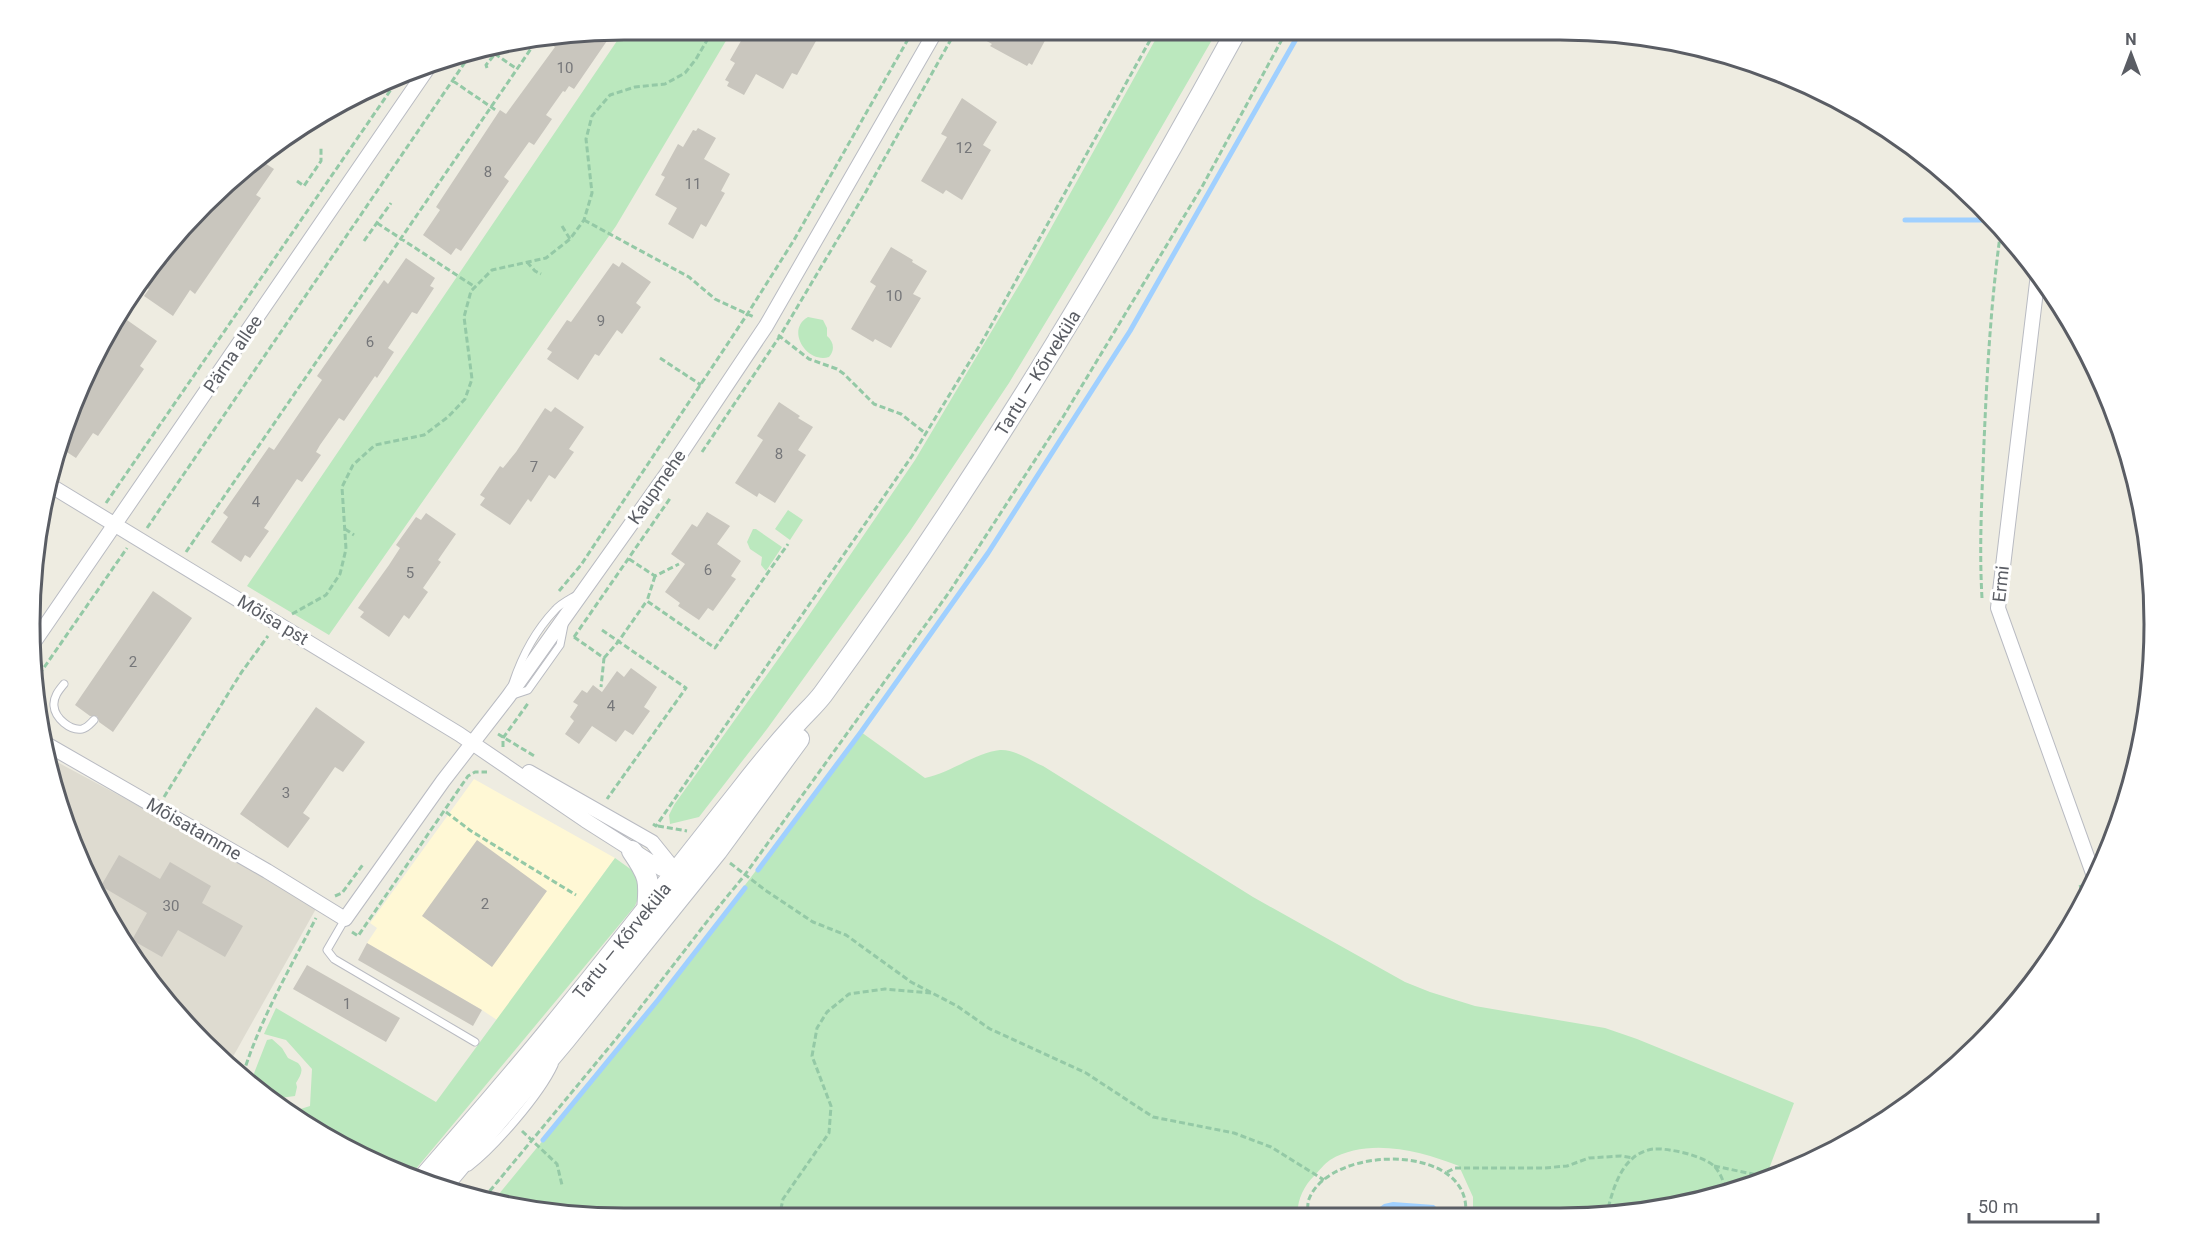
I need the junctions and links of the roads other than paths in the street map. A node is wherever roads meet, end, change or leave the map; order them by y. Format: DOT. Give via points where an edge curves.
graph roads {
  1 [pos="931,40"];
  2 [pos="1231,40"];
  3 [pos="422,77"];
  4 [pos="2036,287"];
  5 [pos="57,489"];
  6 [pos="115,523"];
  7 [pos="584,590"];
  8 [pos="40,633"];
  9 [pos="64,684"];
  10 [pos="508,698"];
  11 [pos="94,720"];
  12 [pos="473,744"];
  13 [pos="54,748"];
  14 [pos="497,758"];
  15 [pos="632,851"];
  16 [pos="2091,868"];
  17 [pos="684,878"];
  18 [pos="647,910"];
  19 [pos="343,922"];
  20 [pos="565,1040"];
  21 [pos="475,1042"];
  22 [pos="428,1174"];
  23 [pos="447,1181"];
  24 [pos="450,1182"];
  1 -- 7 [label="street, Kaupmehe" via="766,326"];
  2 -- 17 [label="main road, Tartu — Kõrveküla" via="1158,172 986,456 819,699 749,780"];
  3 -- 6 [label="street, Pärna allee"];
  4 -- 16 [label="street, Ermi" via="1998,608"];
  5 -- 6 [label="street, Mõisa pst"];
  6 -- 8 [label="street, Pärna allee"];
  6 -- 12 [label="street, Mõisa pst" via="141,532 277,623"];
  7 -- 10 [label="street, Kaupmehe"];
  7 -- 10 [label="lane" via="556,609 529,647"];
  9 -- 11 [label="lane" via="55,698 57,715 71,728 78,729"];
  10 -- 12 [label="street, Kaupmehe"];
  12 -- 14 [label="street, Mõisa pst"];
  12 -- 19 [label="street, Kaupmehe"];
  13 -- 19 [label="street, Mõisatamme" via="267,870"];
  14 -- 15 [label="street, Mõisa pst"];
  14 -- 17 [label="street, Mõisa pst" via="539,777 652,842"];
  15 -- 17 [label="street, Mõisa pst"];
  15 -- 18 [label="main road" via="647,873"];
  17 -- 18 [label="main road, Tartu — Kõrveküla"];
  17 -- 20 [label="main road, Tartu — Kõrveküla"];
  18 -- 22 [label="main road, Tartu — Kõrveküla"];
  19 -- 21 [label="lane" via="327,950 333,959"];
  20 -- 23 [label="main road, Tartu — Kõrveküla"];
  20 -- 24 [label="lane" via="546,1081 512,1123 482,1156"];
}
